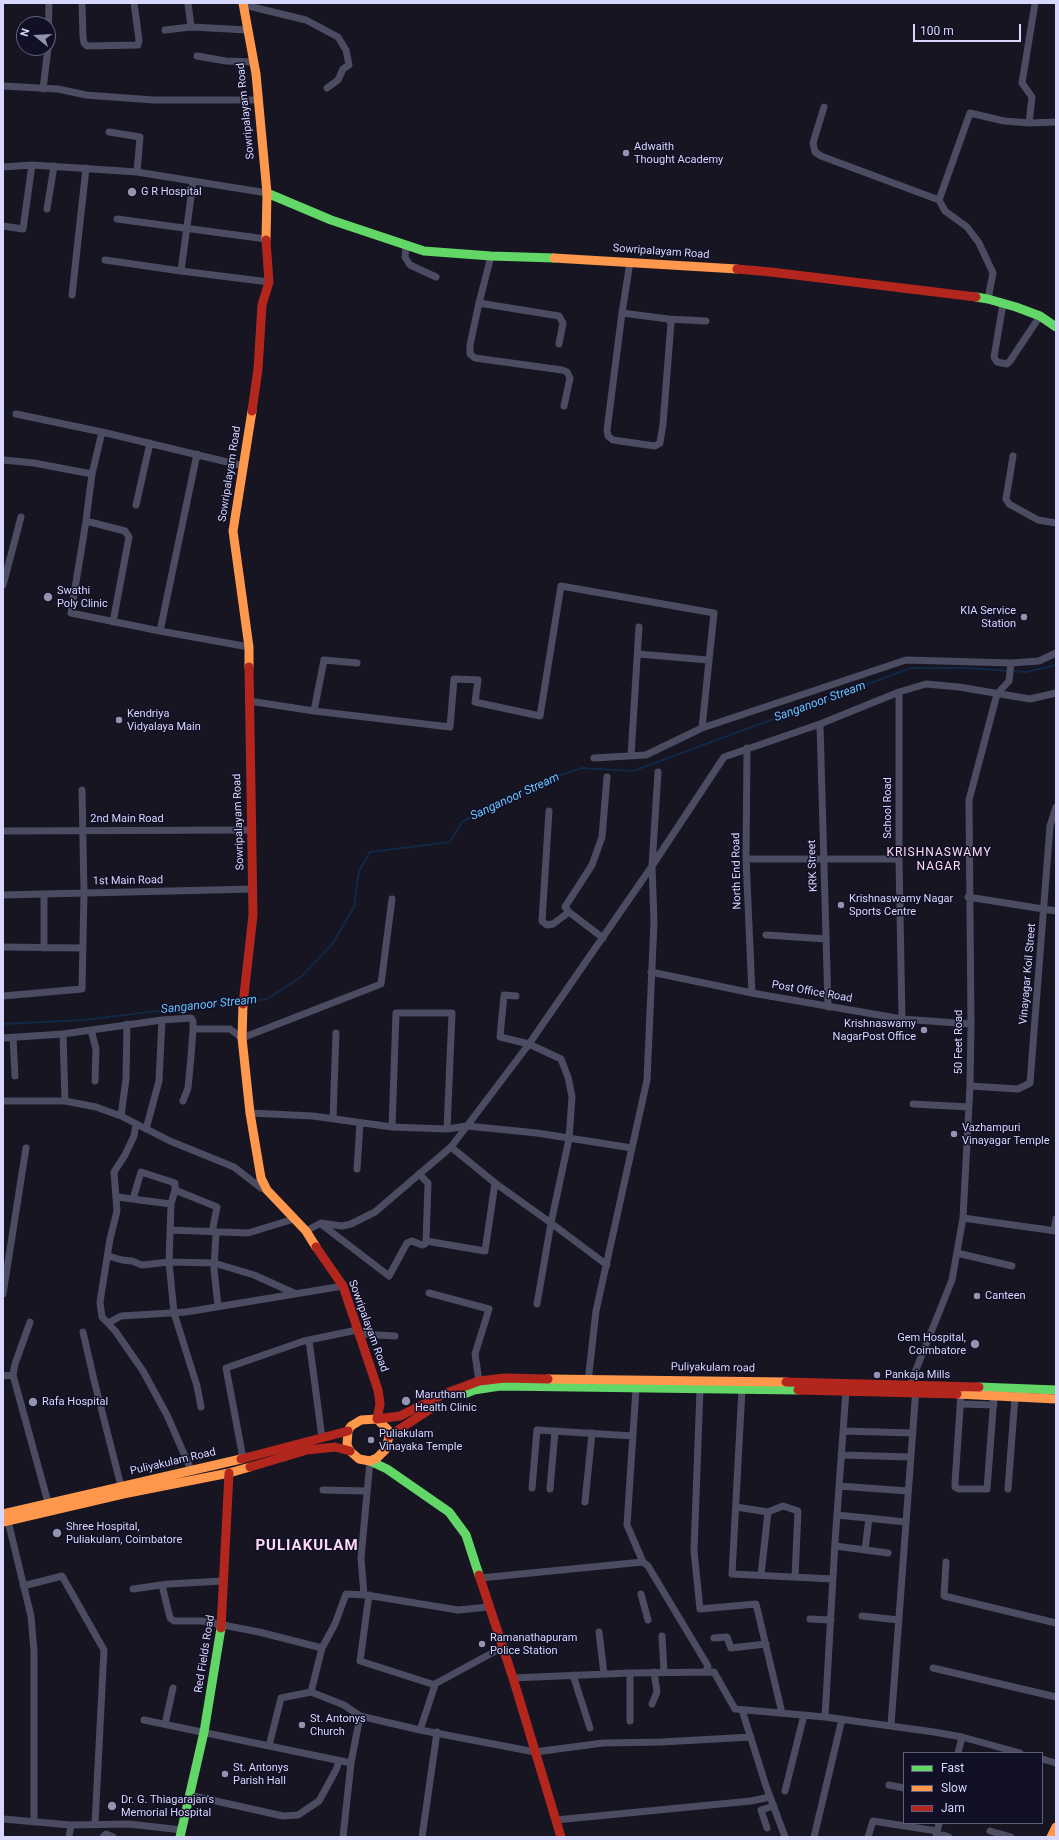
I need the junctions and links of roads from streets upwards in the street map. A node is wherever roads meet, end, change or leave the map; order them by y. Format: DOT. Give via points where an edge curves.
graph roads {
  1 [pos="49,3"];
  2 [pos="82,3"];
  3 [pos="134,3"];
  4 [pos="188,3"];
  5 [pos="1035,3"];
  6 [pos="244,4"];
  7 [pos="49,16"];
  8 [pos="191,27"];
  9 [pos="165,30"];
  10 [pos="247,30"];
  11 [pos="47,56"];
  12 [pos="197,56"];
  13 [pos="253,62"];
  14 [pos="3,86"];
  15 [pos="327,88"];
  16 [pos="43,89"];
  17 [pos="258,100"];
  18 [pos="824,107"];
  19 [pos="1056,122"];
  20 [pos="1028,123"];
  21 [pos="109,132"];
  22 [pos="32,165"];
  23 [pos="54,166"];
  24 [pos="3,167"];
  25 [pos="86,168"];
  26 [pos="137,172"];
  27 [pos="193,182"];
  28 [pos="267,193"];
  29 [pos="939,200"];
  30 [pos="47,208"];
  31 [pos="117,220"];
  32 [pos="3,226"];
  33 [pos="187,229"];
  34 [pos="266,239"];
  35 [pos="406,245"];
  36 [pos="491,256"];
  37 [pos="105,260"];
  38 [pos="630,262"];
  39 [pos="181,271"];
  40 [pos="436,277"];
  41 [pos="269,282"];
  42 [pos="72,295"];
  43 [pos="988,299"];
  44 [pos="479,303"];
  45 [pos="1003,304"];
  46 [pos="622,313"];
  47 [pos="1040,316"];
  48 [pos="668,319"];
  49 [pos="706,321"];
  50 [pos="1056,327"];
  51 [pos="559,344"];
  52 [pos="564,406"];
  53 [pos="16,414"];
  54 [pos="102,432"];
  55 [pos="150,444"];
  56 [pos="198,454"];
  57 [pos="1013,456"];
  58 [pos="3,460"];
  59 [pos="244,466"];
  60 [pos="92,474"];
  61 [pos="136,505"];
  62 [pos="21,517"];
  63 [pos="86,521"];
  64 [pos="1056,523"];
  65 [pos="3,585"];
  66 [pos="113,622"];
  67 [pos="639,627"];
  68 [pos="160,631"];
  69 [pos="249,647"];
  70 [pos="1056,653"];
  71 [pos="638,654"];
  72 [pos="708,660"];
  73 [pos="356,663"];
  74 [pos="1011,664"];
  75 [pos="899,692"];
  76 [pos="1056,693"];
  77 [pos="997,694"];
  78 [pos="249,701"];
  79 [pos="314,711"];
  80 [pos="820,724"];
  81 [pos="702,728"];
  82 [pos="747,748"];
  83 [pos="632,756"];
  84 [pos="594,758"];
  85 [pos="658,772"];
  86 [pos="607,777"];
  87 [pos="82,790"];
  88 [pos="1056,806"];
  89 [pos="549,811"];
  90 [pos="1053,827"];
  91 [pos="82,830"];
  92 [pos="251,830"];
  93 [pos="3,831"];
  94 [pos="746,859"];
  95 [pos="899,859"];
  96 [pos="823,860"];
  97 [pos="652,866"];
  98 [pos="253,889"];
  99 [pos="84,893"];
  100 [pos="44,894"];
  101 [pos="3,895"];
  102 [pos="968,897"];
  103 [pos="392,899"];
  104 [pos="1045,909"];
  105 [pos="1056,911"];
  106 [pos="569,912"];
  107 [pos="766,935"];
  108 [pos="603,938"];
  109 [pos="826,939"];
  110 [pos="3,947"];
  111 [pos="44,948"];
  112 [pos="83,948"];
  113 [pos="651,972"];
  114 [pos="752,993"];
  115 [pos="3,996"];
  116 [pos="516,996"];
  117 [pos="828,1006"];
  118 [pos="902,1019"];
  119 [pos="162,1020"];
  120 [pos="127,1024"];
  121 [pos="971,1024"];
  122 [pos="193,1028"];
  123 [pos="92,1030"];
  124 [pos="336,1033"];
  125 [pos="63,1034"];
  126 [pos="12,1037"];
  127 [pos="3,1038"];
  128 [pos="242,1038"];
  129 [pos="529,1044"];
  130 [pos="15,1076"];
  131 [pos="95,1081"];
  132 [pos="970,1086"];
  133 [pos="3,1101"];
  134 [pos="65,1101"];
  135 [pos="183,1102"];
  136 [pos="913,1104"];
  137 [pos="969,1107"];
  138 [pos="250,1113"];
  139 [pos="121,1116"];
  140 [pos="333,1119"];
  141 [pos="360,1123"];
  142 [pos="136,1124"];
  143 [pos="467,1126"];
  144 [pos="392,1127"];
  145 [pos="146,1129"];
  146 [pos="447,1129"];
  147 [pos="569,1139"];
  148 [pos="451,1147"];
  149 [pos="26,1148"];
  150 [pos="632,1148"];
  151 [pos="357,1169"];
  152 [pos="419,1174"];
  153 [pos="494,1183"];
  154 [pos="175,1190"];
  155 [pos="267,1190"];
  156 [pos="117,1197"];
  157 [pos="133,1199"];
  158 [pos="171,1204"];
  159 [pos="963,1218"];
  160 [pos="1056,1218"];
  161 [pos="294,1219"];
  162 [pos="551,1223"];
  163 [pos="321,1224"];
  164 [pos="170,1230"];
  165 [pos="306,1231"];
  166 [pos="1055,1231"];
  167 [pos="214,1232"];
  168 [pos="3,1237"];
  169 [pos="11,1238"];
  170 [pos="426,1241"];
  171 [pos="957,1253"];
  172 [pos="108,1256"];
  173 [pos="169,1262"];
  174 [pos="214,1263"];
  175 [pos="607,1265"];
  176 [pos="1012,1266"];
  177 [pos="5,1268"];
  178 [pos="342,1286"];
  179 [pos="294,1293"];
  180 [pos="429,1293"];
  181 [pos="3,1294"];
  182 [pos="537,1304"];
  183 [pos="218,1306"];
  184 [pos="174,1313"];
  185 [pos="30,1322"];
  186 [pos="108,1323"];
  187 [pos="84,1332"];
  188 [pos="358,1332"];
  189 [pos="395,1336"];
  190 [pos="310,1340"];
  191 [pos="14,1375"];
  192 [pos="3,1376"];
  193 [pos="479,1381"];
  194 [pos="588,1383"];
  195 [pos="636,1388"];
  196 [pos="912,1388"];
  197 [pos="700,1389"];
  198 [pos="742,1389"];
  199 [pos="1056,1390"];
  200 [pos="846,1391"];
  201 [pos="1015,1397"];
  202 [pos="1056,1398"];
  203 [pos="961,1399"];
  204 [pos="994,1400"];
  205 [pos="201,1407"];
  206 [pos="377,1419"];
  207 [pos="348,1431"];
  208 [pos="555,1431"];
  209 [pos="843,1431"];
  210 [pos="592,1433"];
  211 [pos="912,1433"];
  212 [pos="389,1436"];
  213 [pos="633,1436"];
  214 [pos="322,1438"];
  215 [pos="350,1451"];
  216 [pos="841,1456"];
  217 [pos="911,1457"];
  218 [pos="244,1458"];
  219 [pos="370,1460"];
  220 [pos="191,1470"];
  221 [pos="228,1472"];
  222 [pos="839,1486"];
  223 [pos="532,1488"];
  224 [pos="550,1489"];
  225 [pos="1008,1489"];
  226 [pos="122,1490"];
  227 [pos="323,1490"];
  228 [pos="366,1491"];
  229 [pos="908,1491"];
  230 [pos="586,1502"];
  231 [pos="50,1507"];
  232 [pos="736,1507"];
  233 [pos="768,1512"];
  234 [pos="837,1515"];
  235 [pos="5,1517"];
  236 [pos="869,1518"];
  237 [pos="906,1522"];
  238 [pos="835,1546"];
  239 [pos="865,1550"];
  240 [pos="888,1553"];
  241 [pos="643,1562"];
  242 [pos="946,1562"];
  243 [pos="761,1575"];
  244 [pos="795,1577"];
  245 [pos="480,1578"];
  246 [pos="833,1579"];
  247 [pos="223,1581"];
  248 [pos="162,1585"];
  249 [pos="23,1586"];
  250 [pos="133,1589"];
  251 [pos="641,1594"];
  252 [pos="366,1595"];
  253 [pos="490,1607"];
  254 [pos="862,1616"];
  255 [pos="648,1620"];
  256 [pos="810,1620"];
  257 [pos="831,1620"];
  258 [pos="899,1620"];
  259 [pos="1056,1623"];
  260 [pos="222,1625"];
  261 [pos="599,1632"];
  262 [pos="662,1636"];
  263 [pos="714,1638"];
  264 [pos="766,1644"];
  265 [pos="503,1647"];
  266 [pos="322,1648"];
  267 [pos="933,1668"];
  268 [pos="654,1672"];
  269 [pos="664,1672"];
  270 [pos="706,1672"];
  271 [pos="630,1673"];
  272 [pos="604,1674"];
  273 [pos="573,1675"];
  274 [pos="513,1678"];
  275 [pos="433,1685"];
  276 [pos="172,1688"];
  277 [pos="311,1692"];
  278 [pos="1056,1697"];
  279 [pos="652,1704"];
  280 [pos="742,1710"];
  281 [pos="782,1713"];
  282 [pos="804,1715"];
  283 [pos="360,1716"];
  284 [pos="825,1717"];
  285 [pos="842,1719"];
  286 [pos="144,1720"];
  287 [pos="630,1721"];
  288 [pos="165,1724"];
  289 [pos="891,1725"];
  290 [pos="590,1728"];
  291 [pos="420,1730"];
  292 [pos="204,1732"];
  293 [pos="437,1732"];
  294 [pos="751,1737"];
  295 [pos="962,1737"];
  296 [pos="269,1746"];
  297 [pos="535,1752"];
  298 [pos="958,1752"];
  299 [pos="1016,1752"];
  300 [pos="1043,1759"];
  301 [pos="339,1761"];
  302 [pos="351,1763"];
  303 [pos="1056,1763"];
  304 [pos="889,1785"];
  305 [pos="903,1788"];
  306 [pos="785,1791"];
  307 [pos="190,1795"];
  308 [pos="770,1797"];
  309 [pos="774,1806"];
  310 [pos="3,1819"];
  311 [pos="556,1820"];
  312 [pos="34,1822"];
  313 [pos="95,1824"];
  314 [pos="940,1824"];
  315 [pos="71,1826"];
  316 [pos="1056,1827"];
  317 [pos="767,1828"];
  318 [pos="990,1831"];
  319 [pos="181,1833"];
  320 [pos="941,1835"];
  321 [pos="69,1837"];
  322 [pos="103,1837"];
  323 [pos="113,1837"];
  324 [pos="343,1837"];
  325 [pos="422,1837"];
  326 [pos="561,1837"];
  327 [pos="786,1837"];
  328 [pos="814,1837"];
  329 [pos="868,1837"];
  330 [pos="1011,1837"];
  331 [pos="1051,1837"];
  1 -- 7 [label="street"];
  2 -- 3 [label="street" via="83,37 87,46 138,45 140,40"];
  4 -- 8 [label="street"];
  5 -- 20 [label="street" via="1022,83 1032,97"];
  6 -- 10 [label="street, Sowripalayam Road"];
  6 -- 15 [label="street" via="306,20 338,36 346,50 349,65 343,69 338,80"];
  8 -- 9 [label="street"];
  8 -- 10 [label="street"];
  10 -- 13 [label="street, Sowripalayam Road"];
  11 -- 16 [label="street"];
  12 -- 13 [label="street"];
  13 -- 17 [label="street, Sowripalayam Road"];
  14 -- 16 [label="street"];
  16 -- 17 [label="street" via="154,100"];
  17 -- 28 [label="street, Sowripalayam Road"];
  18 -- 29 [label="street" via="813,143 815,152"];
  19 -- 20 [label="street"];
  20 -- 29 [label="street" via="1004,121 970,113"];
  21 -- 26 [label="street" via="140,137"];
  22 -- 23 [label="street"];
  22 -- 24 [label="street"];
  22 -- 32 [label="street" via="23,229"];
  23 -- 25 [label="street"];
  23 -- 30 [label="street"];
  25 -- 26 [label="street"];
  25 -- 42 [label="street"];
  26 -- 27 [label="street"];
  27 -- 28 [label="street"];
  27 -- 33 [label="street"];
  28 -- 34 [label="street, Sowripalayam Road"];
  28 -- 35 [label="street, Sowripalayam Road" via="331,220"];
  29 -- 43 [label="street" via="945,211 967,227 979,243 993,274"];
  31 -- 33 [label="street"];
  33 -- 34 [label="street"];
  33 -- 39 [label="street"];
  34 -- 41 [label="street, Sowripalayam Road"];
  35 -- 36 [label="street, Sowripalayam Road" via="424,251"];
  35 -- 40 [label="street" via="405,257 410,265"];
  36 -- 38 [label="street, Sowripalayam Road"];
  36 -- 44 [label="street"];
  37 -- 39 [label="street"];
  38 -- 43 [label="street, Sowripalayam Road" via="771,272"];
  38 -- 46 [label="street"];
  39 -- 41 [label="street"];
  41 -- 59 [label="street, Sowripalayam Road" via="262,305 258,369"];
  43 -- 45 [label="street, Sowripalayam Road"];
  44 -- 51 [label="street" via="559,316 563,323"];
  44 -- 52 [label="street" via="470,354 475,358 567,372 570,378"];
  45 -- 47 [label="street, Sowripalayam Road"];
  45 -- 47 [label="street" via="994,357 997,362 1007,364 1010,361"];
  46 -- 48 [label="street"];
  46 -- 48 [label="street" via="607,430 608,436 613,440 622,442 655,446 660,443 672,332"];
  47 -- 50 [label="street, Sowripalayam Road"];
  48 -- 49 [label="street"];
  53 -- 54 [label="street"];
  54 -- 55 [label="street"];
  54 -- 60 [label="street"];
  55 -- 56 [label="street"];
  55 -- 61 [label="street"];
  56 -- 59 [label="street"];
  56 -- 68 [label="street"];
  57 -- 64 [label="street" via="1006,499 1009,504 1038,520"];
  58 -- 60 [label="street"];
  59 -- 69 [label="street, Sowripalayam Road" via="233,531"];
  60 -- 63 [label="street"];
  62 -- 65 [label="street"];
  63 -- 66 [label="street" via="124,531 129,537"];
  63 -- 66 [label="street" via="71,613"];
  66 -- 68 [label="street"];
  67 -- 71 [label="street"];
  68 -- 69 [label="street"];
  69 -- 78 [label="street, Sowripalayam Road"];
  70 -- 74 [label="street" via="1039,661"];
  71 -- 72 [label="street"];
  71 -- 83 [label="street"];
  72 -- 79 [label="street" via="714,613 561,586 540,716 475,702 478,680 454,679 450,727"];
  72 -- 81 [label="street"];
  73 -- 79 [label="street" via="324,660"];
  74 -- 77 [label="street" via="1009,682"];
  74 -- 81 [label="street" via="906,660"];
  75 -- 77 [label="street" via="926,684"];
  75 -- 80 [label="street"];
  75 -- 95 [label="street, School Road"];
  76 -- 77 [label="street" via="1030,699"];
  77 -- 102 [label="street, 50 Feet Road" via="969,800"];
  78 -- 79 [label="street"];
  78 -- 92 [label="street, Sowripalayam Road"];
  80 -- 82 [label="street"];
  80 -- 96 [label="street, KRK Street"];
  81 -- 83 [label="street" via="646,755"];
  82 -- 94 [label="street, North End Road"];
  82 -- 97 [label="street" via="724,757"];
  83 -- 84 [label="street"];
  85 -- 97 [label="street"];
  86 -- 106 [label="street" via="602,837 592,865 565,907"];
  87 -- 91 [label="street"];
  88 -- 90 [label="street, Vinayagar Koil Street"];
  89 -- 106 [label="street" via="542,921 547,925 553,924"];
  90 -- 104 [label="street, Vinayagar Koil Street"];
  91 -- 92 [label="street, 2nd Main Road"];
  91 -- 93 [label="street, 2nd Main Road"];
  91 -- 99 [label="street"];
  92 -- 98 [label="street, Sowripalayam Road"];
  94 -- 96 [label="street"];
  94 -- 114 [label="street, North End Road"];
  95 -- 96 [label="street"];
  95 -- 118 [label="street, School Road"];
  96 -- 109 [label="street, KRK Street"];
  97 -- 108 [label="street"];
  97 -- 113 [label="street" via="654,922"];
  98 -- 99 [label="street, 1st Main Road"];
  98 -- 128 [label="street, Sowripalayam Road"];
  99 -- 100 [label="street, 1st Main Road"];
  99 -- 112 [label="street"];
  100 -- 101 [label="street, 1st Main Road"];
  100 -- 111 [label="street"];
  102 -- 104 [label="street"];
  102 -- 121 [label="street, 50 Feet Road"];
  103 -- 128 [label="street" via="381,984"];
  104 -- 105 [label="street"];
  104 -- 132 [label="street, Vinayagar Koil Street" via="1030,1082 1018,1089"];
  106 -- 108 [label="street"];
  107 -- 109 [label="street"];
  108 -- 129 [label="street"];
  109 -- 117 [label="street, KRK Street"];
  110 -- 111 [label="street"];
  111 -- 112 [label="street"];
  112 -- 115 [label="street" via="82,989"];
  113 -- 114 [label="street, Post Office Road"];
  113 -- 150 [label="street" via="647,1080"];
  114 -- 117 [label="street, Post Office Road"];
  116 -- 129 [label="street" via="504,995 500,1037"];
  117 -- 118 [label="street, Post Office Road"];
  118 -- 121 [label="street, Post Office Road"];
  119 -- 120 [label="street"];
  119 -- 122 [label="street" via="191,1018"];
  119 -- 145 [label="street" via="159,1082"];
  120 -- 123 [label="street"];
  120 -- 139 [label="street" via="126,1079"];
  121 -- 132 [label="street, 50 Feet Road"];
  122 -- 128 [label="street" via="230,1029"];
  122 -- 135 [label="street" via="189,1078"];
  123 -- 125 [label="street"];
  123 -- 131 [label="street" via="96,1049"];
  124 -- 140 [label="street"];
  125 -- 126 [label="street"];
  125 -- 134 [label="street"];
  126 -- 127 [label="street"];
  126 -- 130 [label="street"];
  128 -- 138 [label="street, Sowripalayam Road"];
  129 -- 143 [label="street"];
  129 -- 147 [label="street" via="561,1059 572,1097"];
  132 -- 137 [label="street, 50 Feet Road"];
  133 -- 134 [label="street"];
  134 -- 139 [label="street" via="96,1107"];
  136 -- 137 [label="street"];
  137 -- 159 [label="street, 50 Feet Road"];
  138 -- 140 [label="street"];
  138 -- 155 [label="street, Sowripalayam Road" via="257,1162"];
  139 -- 142 [label="street"];
  140 -- 141 [label="street"];
  141 -- 144 [label="street"];
  141 -- 151 [label="street"];
  142 -- 145 [label="street"];
  142 -- 156 [label="street" via="134,1136 114,1172"];
  143 -- 146 [label="street"];
  143 -- 147 [label="street"];
  143 -- 148 [label="street"];
  144 -- 146 [label="street"];
  144 -- 146 [label="street" via="396,1013 452,1013"];
  145 -- 155 [label="street" via="234,1167"];
  147 -- 150 [label="street"];
  147 -- 162 [label="street"];
  148 -- 152 [label="street"];
  148 -- 153 [label="street"];
  149 -- 169 [label="street"];
  150 -- 175 [label="street"];
  152 -- 163 [label="street" via="375,1212 359,1222 342,1226"];
  152 -- 170 [label="street" via="428,1183"];
  153 -- 162 [label="street"];
  153 -- 170 [label="street" via="485,1252"];
  154 -- 157 [label="street" via="175,1183 141,1172"];
  154 -- 158 [label="street"];
  154 -- 167 [label="street" via="218,1207"];
  155 -- 161 [label="street, Sowripalayam Road"];
  156 -- 157 [label="street"];
  156 -- 172 [label="street" via="117,1211"];
  157 -- 158 [label="street"];
  158 -- 164 [label="street"];
  159 -- 166 [label="street"];
  159 -- 171 [label="street, 50 Feet Road"];
  160 -- 166 [label="street"];
  161 -- 165 [label="street, Sowripalayam Road"];
  161 -- 167 [label="street" via="248,1233"];
  162 -- 175 [label="street"];
  162 -- 182 [label="street"];
  163 -- 165 [label="street"];
  163 -- 170 [label="street" via="389,1276 407,1243 412,1241 422,1245"];
  164 -- 167 [label="street"];
  164 -- 173 [label="street"];
  165 -- 178 [label="street, Sowripalayam Road"];
  167 -- 174 [label="street"];
  168 -- 169 [label="street"];
  169 -- 177 [label="street"];
  171 -- 176 [label="street"];
  171 -- 196 [label="street, 50 Feet Road" via="952,1280"];
  172 -- 173 [label="street" via="132,1260 142,1265"];
  172 -- 186 [label="street" via="100,1302 102,1317"];
  173 -- 174 [label="street"];
  173 -- 184 [label="street"];
  174 -- 179 [label="street" via="254,1274"];
  174 -- 183 [label="street"];
  175 -- 194 [label="street" via="596,1311"];
  177 -- 181 [label="street"];
  178 -- 179 [label="street"];
  178 -- 188 [label="street, Sowripalayam Road"];
  179 -- 183 [label="street"];
  180 -- 193 [label="street" via="489,1309 475,1354"];
  183 -- 184 [label="street"];
  184 -- 186 [label="street" via="121,1316"];
  184 -- 205 [label="street"];
  185 -- 191 [label="street" via="15,1364"];
  186 -- 220 [label="street" via="143,1371 167,1415"];
  187 -- 226 [label="street"];
  188 -- 189 [label="street"];
  188 -- 190 [label="street"];
  188 -- 206 [label="street, Sowripalayam Road" via="378,1390 380,1404"];
  190 -- 214 [label="street"];
  190 -- 218 [label="street" via="226,1368"];
  191 -- 192 [label="street"];
  191 -- 231 [label="street"];
  193 -- 194 [label="street, Puliyakulam road" via="505,1378"];
  193 -- 206 [label="street, Puliyakulam road" via="444,1394 400,1416"];
  194 -- 195 [label="street, Puliyakulam road"];
  194 -- 196 [label="street, Puliyakulam road"];
  194 -- 212 [label="street, Puliyakulam road" via="500,1386 474,1390 423,1413"];
  195 -- 197 [label="street, Puliyakulam road"];
  195 -- 213 [label="street"];
  196 -- 199 [label="street, Puliyakulam road"];
  196 -- 200 [label="street, Puliyakulam road"];
  196 -- 203 [label="street, Puliyakulam road"];
  196 -- 211 [label="street, 50 Feet Road"];
  197 -- 198 [label="street, Puliyakulam road"];
  197 -- 264 [label="street" via="694,1551 700,1609 756,1604"];
  198 -- 200 [label="street, Puliyakulam road"];
  198 -- 232 [label="street"];
  200 -- 209 [label="street"];
  201 -- 202 [label="street, Puliyakulam road"];
  201 -- 204 [label="street, Puliyakulam road"];
  201 -- 225 [label="street"];
  203 -- 204 [label="street, Puliyakulam road"];
  203 -- 204 [label="street" via="955,1484 958,1489 987,1489"];
  206 -- 207 [label="street, Puliyakulam road" via="361,1420"];
  206 -- 212 [label="street" via="385,1426"];
  207 -- 214 [label="street, Puliyakulam Road"];
  207 -- 215 [label="street" via="347,1445"];
  208 -- 210 [label="street"];
  208 -- 223 [label="street" via="537,1430"];
  208 -- 224 [label="street"];
  209 -- 211 [label="street"];
  209 -- 216 [label="street"];
  210 -- 213 [label="street"];
  210 -- 230 [label="street"];
  211 -- 217 [label="street, 50 Feet Road"];
  212 -- 219 [label="street" via="386,1449"];
  213 -- 241 [label="street" via="627,1525"];
  214 -- 218 [label="street, Puliyakulam Road"];
  215 -- 219 [label="street" via="359,1459"];
  215 -- 221 [label="street, Puliyakulam Road" via="335,1447 307,1450"];
  216 -- 217 [label="street"];
  216 -- 222 [label="street"];
  217 -- 229 [label="street, 50 Feet Road"];
  218 -- 220 [label="street, Puliyakulam Road"];
  219 -- 228 [label="street"];
  219 -- 245 [label="street" via="449,1512 466,1535"];
  220 -- 226 [label="street, Puliyakulam Road"];
  221 -- 226 [label="street, Puliyakulam Road"];
  221 -- 247 [label="street, Red Fields Road"];
  222 -- 229 [label="street"];
  222 -- 234 [label="street"];
  226 -- 231 [label="street, Puliyakulam Road"];
  227 -- 228 [label="street"];
  228 -- 252 [label="street" via="361,1558"];
  229 -- 237 [label="street, 50 Feet Road"];
  231 -- 235 [label="street, Puliyakulam Road"];
  232 -- 233 [label="street"];
  232 -- 243 [label="street" via="732,1574"];
  233 -- 243 [label="street"];
  233 -- 244 [label="street" via="783,1506 798,1511"];
  234 -- 236 [label="street"];
  234 -- 238 [label="street"];
  235 -- 249 [label="street"];
  236 -- 237 [label="street"];
  236 -- 239 [label="street"];
  237 -- 258 [label="street, 50 Feet Road"];
  238 -- 239 [label="street"];
  238 -- 246 [label="street"];
  239 -- 240 [label="street"];
  241 -- 245 [label="street"];
  241 -- 270 [label="street" via="648,1566 708,1666"];
  242 -- 259 [label="street" via="944,1596"];
  243 -- 244 [label="street"];
  244 -- 246 [label="street"];
  245 -- 253 [label="street"];
  246 -- 257 [label="street"];
  247 -- 248 [label="street"];
  247 -- 260 [label="street, Red Fields Road"];
  248 -- 250 [label="street"];
  248 -- 260 [label="street" via="170,1618 174,1621 202,1621"];
  249 -- 312 [label="street" via="31,1616 34,1651"];
  249 -- 313 [label="street" via="62,1576 104,1650"];
  251 -- 255 [label="street"];
  252 -- 253 [label="street" via="458,1610"];
  252 -- 266 [label="street" via="346,1594 335,1624"];
  252 -- 275 [label="street" via="360,1661"];
  253 -- 265 [label="street"];
  254 -- 258 [label="street"];
  256 -- 257 [label="street"];
  257 -- 284 [label="street"];
  258 -- 289 [label="street, 50 Feet Road"];
  260 -- 266 [label="street"];
  260 -- 292 [label="street, Red Fields Road"];
  261 -- 272 [label="street"];
  262 -- 269 [label="street"];
  263 -- 264 [label="street" via="727,1637 731,1648"];
  264 -- 281 [label="street"];
  265 -- 274 [label="street"];
  265 -- 275 [label="street"];
  266 -- 277 [label="street"];
  267 -- 278 [label="street"];
  268 -- 269 [label="street"];
  268 -- 271 [label="street"];
  268 -- 279 [label="street" via="658,1692"];
  269 -- 270 [label="street"];
  270 -- 280 [label="street" via="714,1672 735,1709"];
  271 -- 272 [label="street"];
  271 -- 287 [label="street"];
  272 -- 273 [label="street"];
  273 -- 274 [label="street"];
  273 -- 290 [label="street"];
  274 -- 297 [label="street"];
  275 -- 291 [label="street"];
  276 -- 288 [label="street"];
  277 -- 283 [label="street" via="344,1705"];
  277 -- 296 [label="street" via="281,1698"];
  280 -- 281 [label="street"];
  280 -- 294 [label="street"];
  281 -- 282 [label="street"];
  282 -- 284 [label="street"];
  282 -- 306 [label="street"];
  283 -- 291 [label="street"];
  283 -- 302 [label="street"];
  284 -- 285 [label="street"];
  285 -- 289 [label="street"];
  285 -- 328 [label="street"];
  286 -- 288 [label="street"];
  288 -- 292 [label="street"];
  289 -- 295 [label="street"];
  291 -- 293 [label="street"];
  292 -- 296 [label="street"];
  292 -- 307 [label="street, Red Fields Road"];
  293 -- 297 [label="street"];
  293 -- 325 [label="street"];
  294 -- 297 [label="street" via="603,1743"];
  294 -- 308 [label="street"];
  295 -- 298 [label="street"];
  295 -- 299 [label="street"];
  296 -- 301 [label="street"];
  297 -- 311 [label="street"];
  300 -- 303 [label="street"];
  301 -- 302 [label="street"];
  301 -- 307 [label="street" via="319,1801 298,1815 283,1816"];
  302 -- 324 [label="street"];
  304 -- 305 [label="street"];
  307 -- 319 [label="street, Red Fields Road"];
  308 -- 309 [label="street"];
  308 -- 311 [label="street"];
  309 -- 317 [label="street" via="761,1810"];
  309 -- 327 [label="street"];
  310 -- 312 [label="street"];
  311 -- 326 [label="street"];
  312 -- 315 [label="street"];
  313 -- 315 [label="street"];
  313 -- 319 [label="street" via="129,1824"];
  314 -- 320 [label="street"];
  315 -- 321 [label="street"];
  316 -- 331 [label="street"];
  318 -- 330 [label="street"];
  320 -- 329 [label="street" via="873,1822"];
  322 -- 323 [label="street" via="106,1834"];
}
